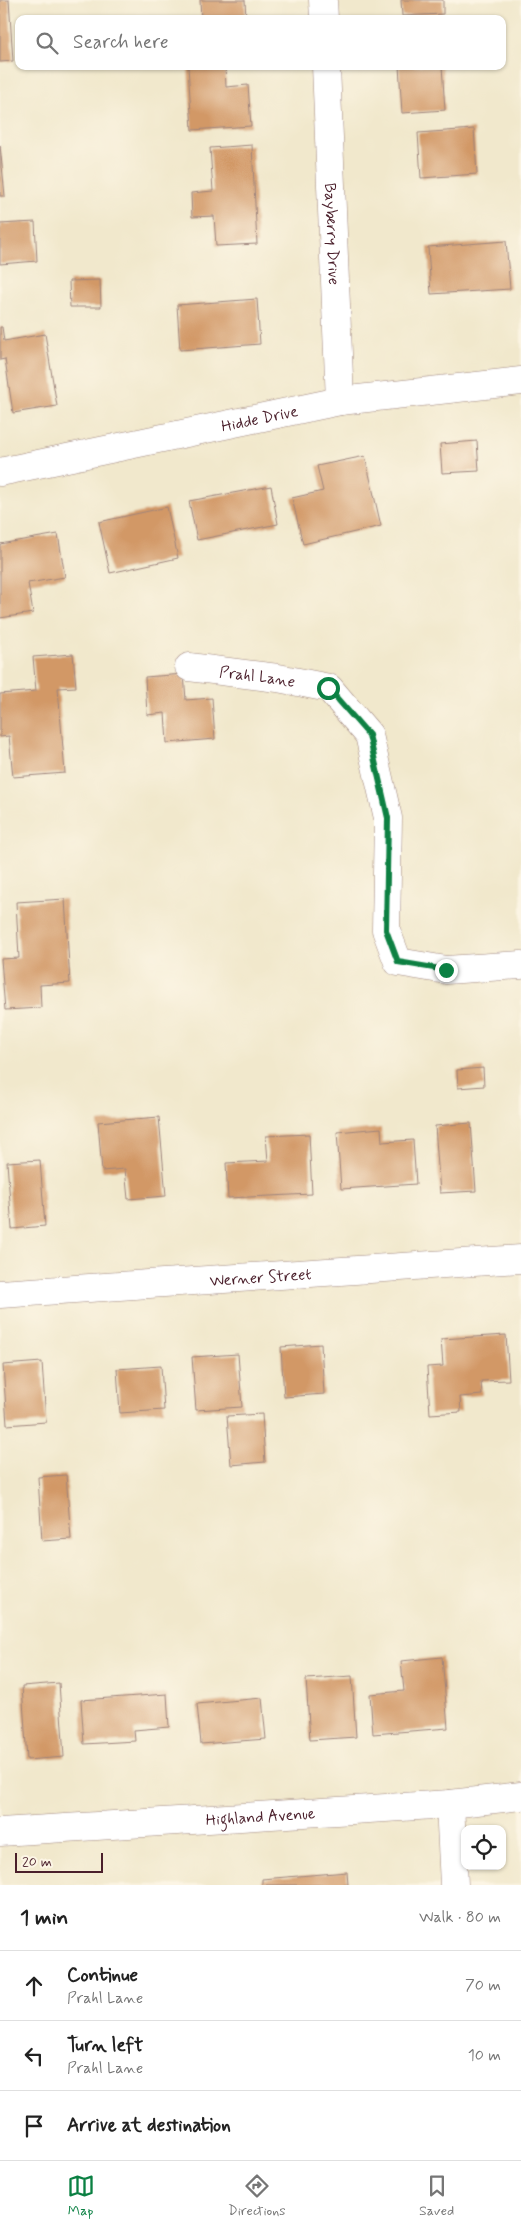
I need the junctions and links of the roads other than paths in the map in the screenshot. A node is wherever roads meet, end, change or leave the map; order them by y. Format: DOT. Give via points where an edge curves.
graph roads {
  1 [pos="323,0"];
  2 [pos="324,15"];
  3 [pos="326,70"];
  4 [pos="521,381"];
  5 [pos="340,401"];
  6 [pos="0,472"];
  7 [pos="189,667"];
  8 [pos="521,965"];
  9 [pos="521,1259"];
  10 [pos="0,1294"];
  11 [pos="521,1796"];
  12 [pos="450,1804"];
  13 [pos="0,1832"];
  14 [pos="454,1885"];
  1 -- 2 [label="street"];
  3 -- 5 [label="street, Bayberry Drive"];
  4 -- 5 [label="street, Hidde Drive"];
  5 -- 6 [label="street, Hidde Drive"];
  7 -- 8 [label="street, Prahl Lane" via="328,688 369,735 388,818 386,930 398,962 446,970"];
  9 -- 10 [label="street, Werner Street"];
  11 -- 12 [label="street, Highland Avenue"];
  12 -- 13 [label="street, Highland Avenue"];
  12 -- 14 [label="street"];
}
